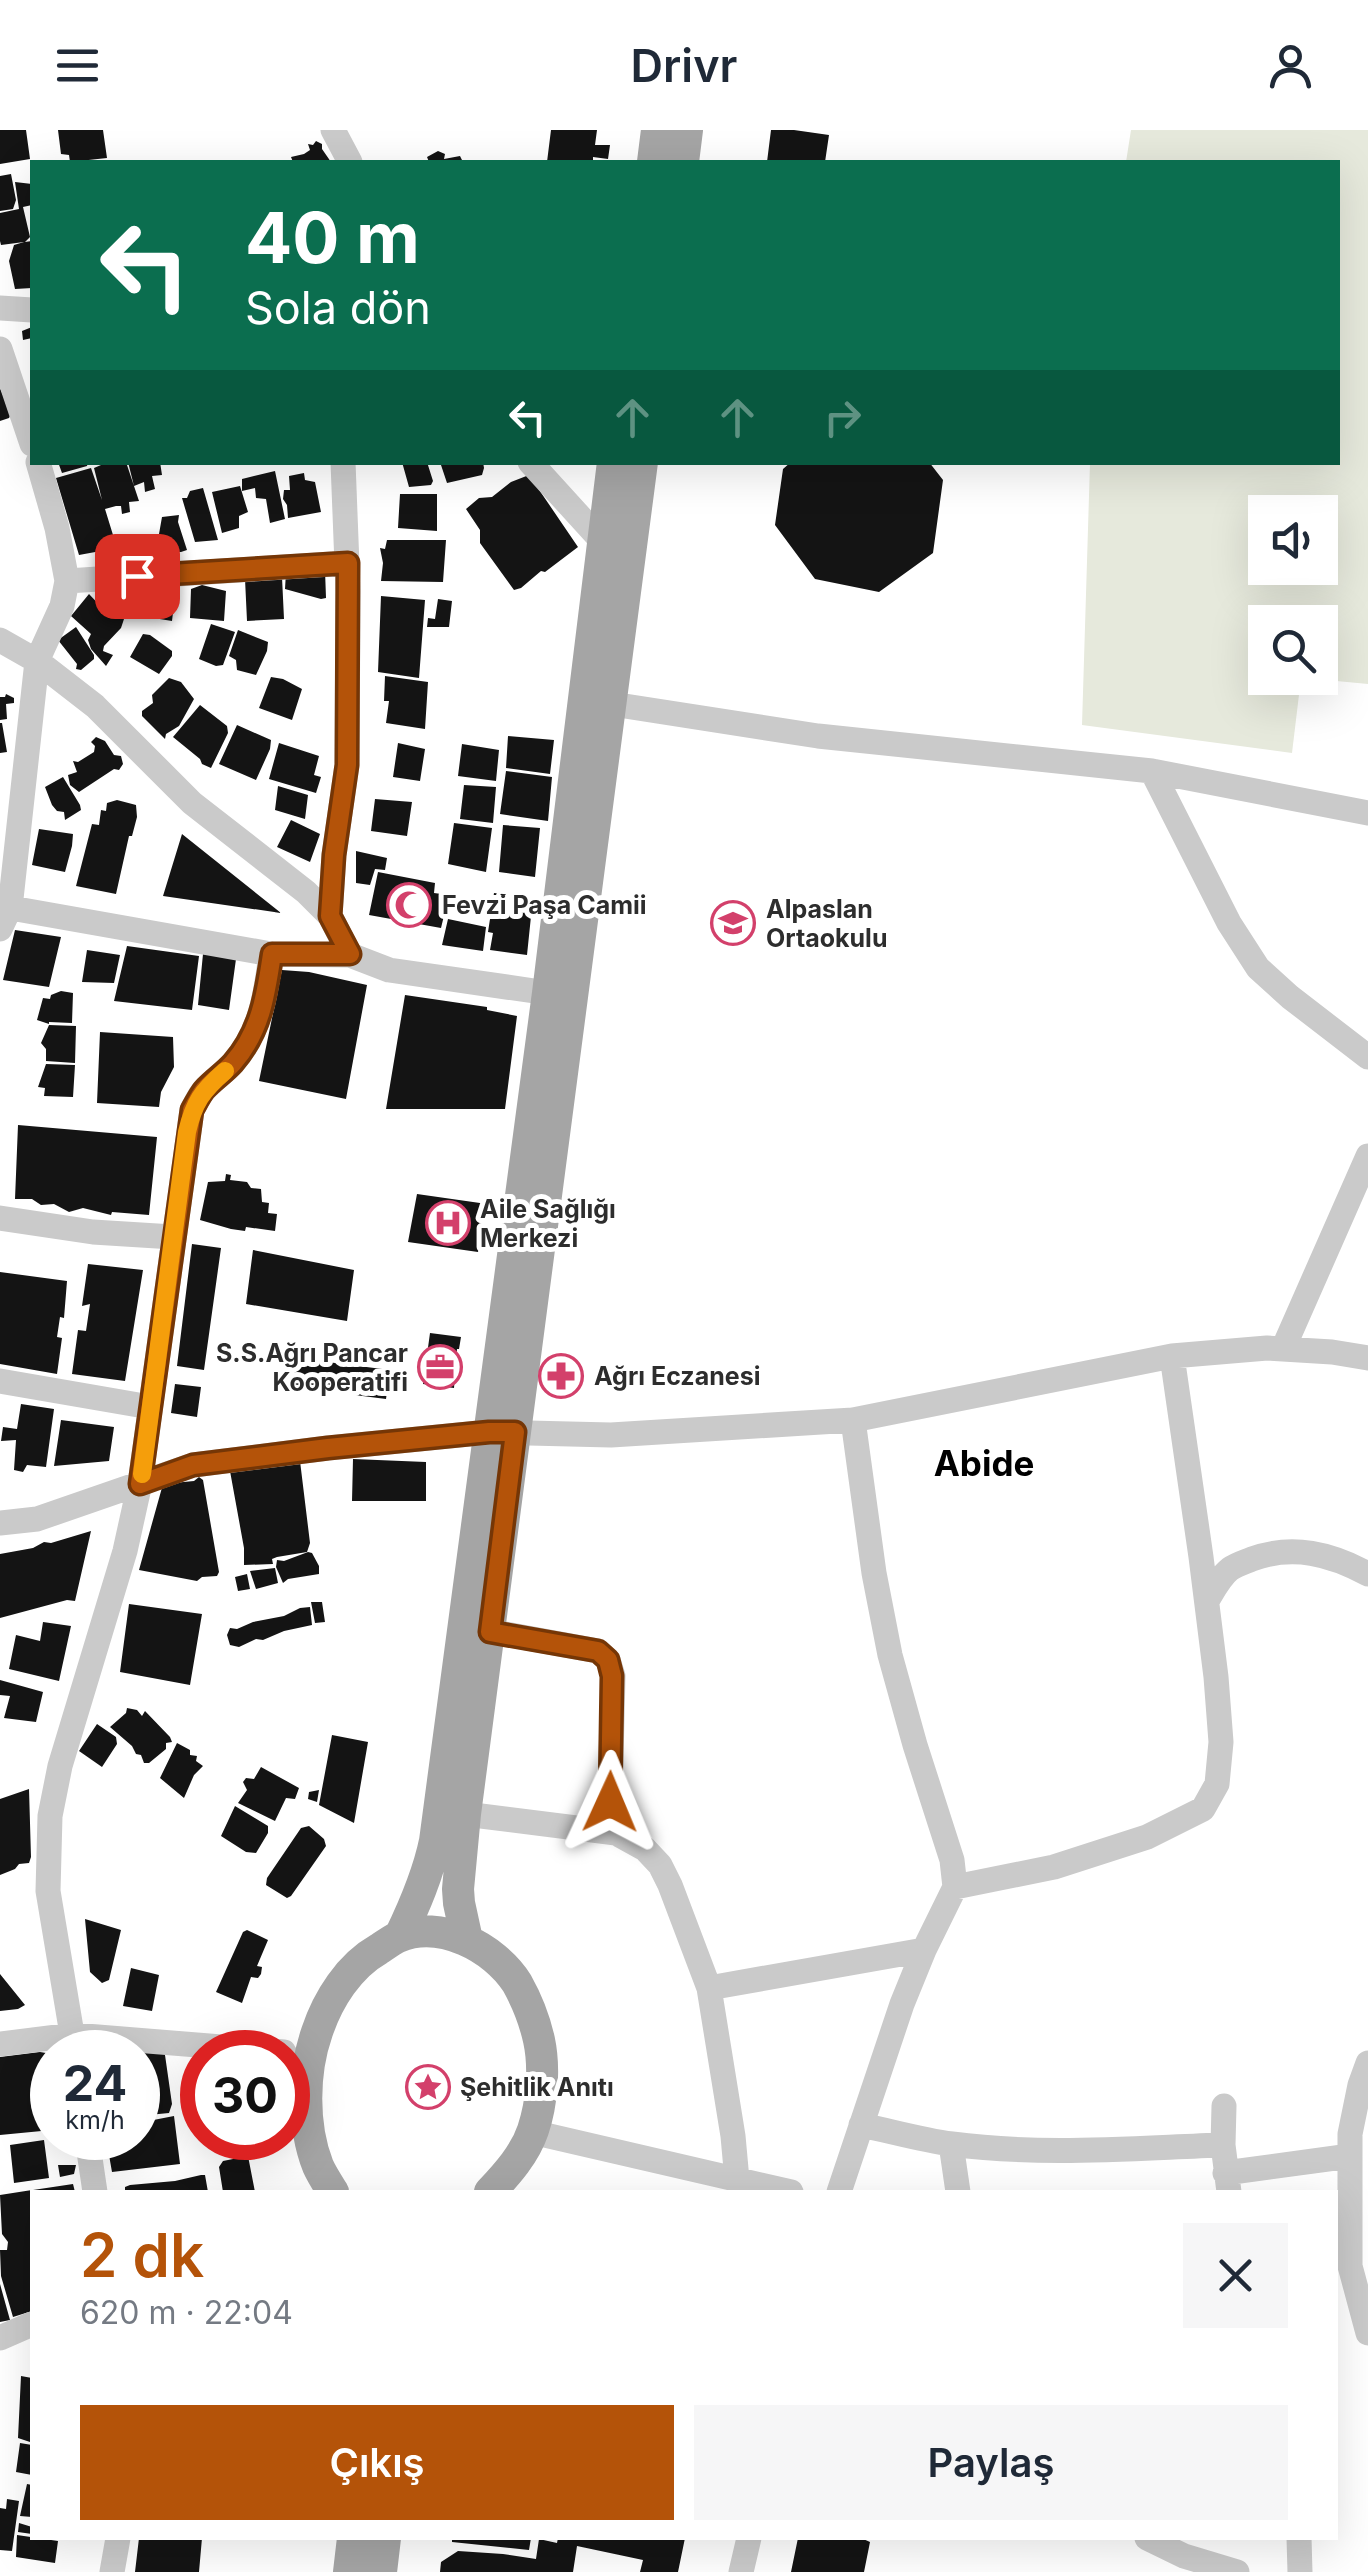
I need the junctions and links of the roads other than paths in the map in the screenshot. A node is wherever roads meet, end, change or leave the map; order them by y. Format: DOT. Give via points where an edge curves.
graph roads {
  1 [pos="334,130"];
  2 [pos="657,130"];
  3 [pos="687,130"];
  4 [pos="349,160"];
  5 [pos="652,160"];
  6 [pos="683,160"];
  7 [pos="0,308"];
  8 [pos="30,310"];
  9 [pos="0,350"];
  10 [pos="30,438"];
  11 [pos="39,465"];
  12 [pos="343,465"];
  13 [pos="533,465"];
  14 [pos="613,465"];
  15 [pos="641,465"];
  16 [pos="616,544"];
  17 [pos="348,563"];
  18 [pos="67,581"];
  19 [pos="0,640"];
  20 [pos="37,661"];
  21 [pos="612,704"];
  22 [pos="1152,771"];
  23 [pos="1368,813"];
  24 [pos="3,914"];
  25 [pos="330,916"];
  26 [pos="272,954"];
  27 [pos="350,954"];
  28 [pos="548,993"];
  29 [pos="1368,1058"];
  30 [pos="1368,1156"];
  31 [pos="0,1218"];
  32 [pos="173,1236"];
  33 [pos="1283,1349"];
  34 [pos="1172,1356"];
  35 [pos="1368,1358"];
  36 [pos="0,1381"];
  37 [pos="150,1407"];
  38 [pos="853,1420"];
  39 [pos="502,1432"];
  40 [pos="140,1484"];
  41 [pos="0,1523"];
  42 [pos="1368,1574"];
  43 [pos="1206,1601"];
  44 [pos="490,1632"];
  45 [pos="465,1814"];
  46 [pos="616,1833"];
  47 [pos="955,1887"];
  48 [pos="400,1936"];
  49 [pos="468,1940"];
  50 [pos="924,1950"];
  51 [pos="709,1988"];
  52 [pos="72,2030"];
  53 [pos="310,2031"];
  54 [pos="0,2044"];
  55 [pos="30,2044"];
  56 [pos="1368,2063"];
  57 [pos="1224,2106"];
  58 [pos="861,2125"];
  59 [pos="310,2127"];
  60 [pos="532,2132"];
  61 [pos="951,2144"];
  62 [pos="1224,2144"];
  63 [pos="1350,2156"];
  64 [pos="90,2160"];
  65 [pos="737,2180"];
  66 [pos="1227,2183"];
  67 [pos="95,2190"];
  68 [pos="332,2190"];
  69 [pos="492,2190"];
  70 [pos="782,2190"];
  71 [pos="840,2190"];
  72 [pos="958,2190"];
  73 [pos="30,2325"];
  74 [pos="1368,2333"];
  75 [pos="0,2338"];
  76 [pos="118,2540"];
  77 [pos="353,2540"];
  78 [pos="386,2540"];
  79 [pos="748,2540"];
  80 [pos="1151,2540"];
  81 [pos="1299,2540"];
  82 [pos="112,2572"];
  83 [pos="349,2572"];
  84 [pos="381,2572"];
  85 [pos="740,2572"];
  86 [pos="1237,2572"];
  87 [pos="1300,2572"];
  1 -- 4 [label="street"];
  2 -- 5 [label="main road"];
  3 -- 6 [label="main road"];
  7 -- 8 [label="street"];
  9 -- 10 [label="street"];
  11 -- 18 [label="street"];
  12 -- 17 [label="street"];
  13 -- 16 [label="street"];
  14 -- 16 [label="main road"];
  15 -- 16 [label="main road"];
  16 -- 21 [label="main road"];
  16 -- 28 [label="main road"];
  17 -- 18 [label="street"];
  17 -- 25 [label="street" via="347,765"];
  18 -- 20 [label="street"];
  19 -- 20 [label="street"];
  20 -- 24 [label="street"];
  20 -- 25 [label="street" via="95,706 192,803"];
  21 -- 22 [label="street" via="818,736"];
  21 -- 39 [label="main road"];
  22 -- 23 [label="street"];
  22 -- 29 [label="street" via="1228,923 1258,968"];
  24 -- 26 [label="street"];
  25 -- 27 [label="street"];
  26 -- 27 [label="street"];
  26 -- 32 [label="street" via="257,1026 192,1110"];
  27 -- 28 [label="street" via="389,970"];
  28 -- 39 [label="main road"];
  30 -- 33 [label="street"];
  31 -- 32 [label="street"];
  32 -- 37 [label="street"];
  33 -- 34 [label="street"];
  33 -- 35 [label="street"];
  34 -- 38 [label="street"];
  34 -- 43 [label="street"];
  36 -- 37 [label="street"];
  37 -- 40 [label="street"];
  38 -- 39 [label="street" via="612,1435"];
  38 -- 47 [label="street" via="890,1655"];
  39 -- 40 [label="street" via="193,1465"];
  39 -- 44 [label="main road"];
  39 -- 48 [label="main road" via="435,1841"];
  40 -- 41 [label="street" via="37,1519"];
  40 -- 52 [label="street" via="50,1816 48,1890"];
  42 -- 43 [label="street" via="1325,1555 1269,1553 1233,1566"];
  43 -- 47 [label="street" via="1221,1742 1217,1784 1203,1809 1147,1838 1054,1867"];
  44 -- 45 [label="main road"];
  44 -- 46 [label="street" via="598,1651 608,1660"];
  45 -- 46 [label="street"];
  45 -- 49 [label="main road" via="458,1889"];
  46 -- 51 [label="street" via="660,1865"];
  47 -- 50 [label="street"];
  48 -- 49 [label="main road" via="443,1933"];
  48 -- 53 [label="main road" via="366,1956"];
  49 -- 60 [label="main road" via="517,1983 539,2040 540,2098"];
  50 -- 51 [label="street"];
  50 -- 58 [label="street"];
  51 -- 65 [label="street"];
  54 -- 55 [label="street"];
  56 -- 63 [label="street"];
  57 -- 62 [label="street"];
  58 -- 61 [label="street"];
  58 -- 71 [label="street"];
  59 -- 68 [label="main road" via="318,2167"];
  60 -- 65 [label="street"];
  60 -- 69 [label="main road"];
  61 -- 62 [label="street" via="1084,2150"];
  61 -- 72 [label="street"];
  62 -- 66 [label="street"];
  63 -- 66 [label="street"];
  63 -- 74 [label="street" via="1350,2266"];
  64 -- 67 [label="street"];
  65 -- 70 [label="street"];
  73 -- 75 [label="street"];
  76 -- 82 [label="street"];
  77 -- 83 [label="main road"];
  78 -- 84 [label="main road"];
  79 -- 85 [label="street"];
  80 -- 86 [label="street"];
  81 -- 87 [label="street"];
}
